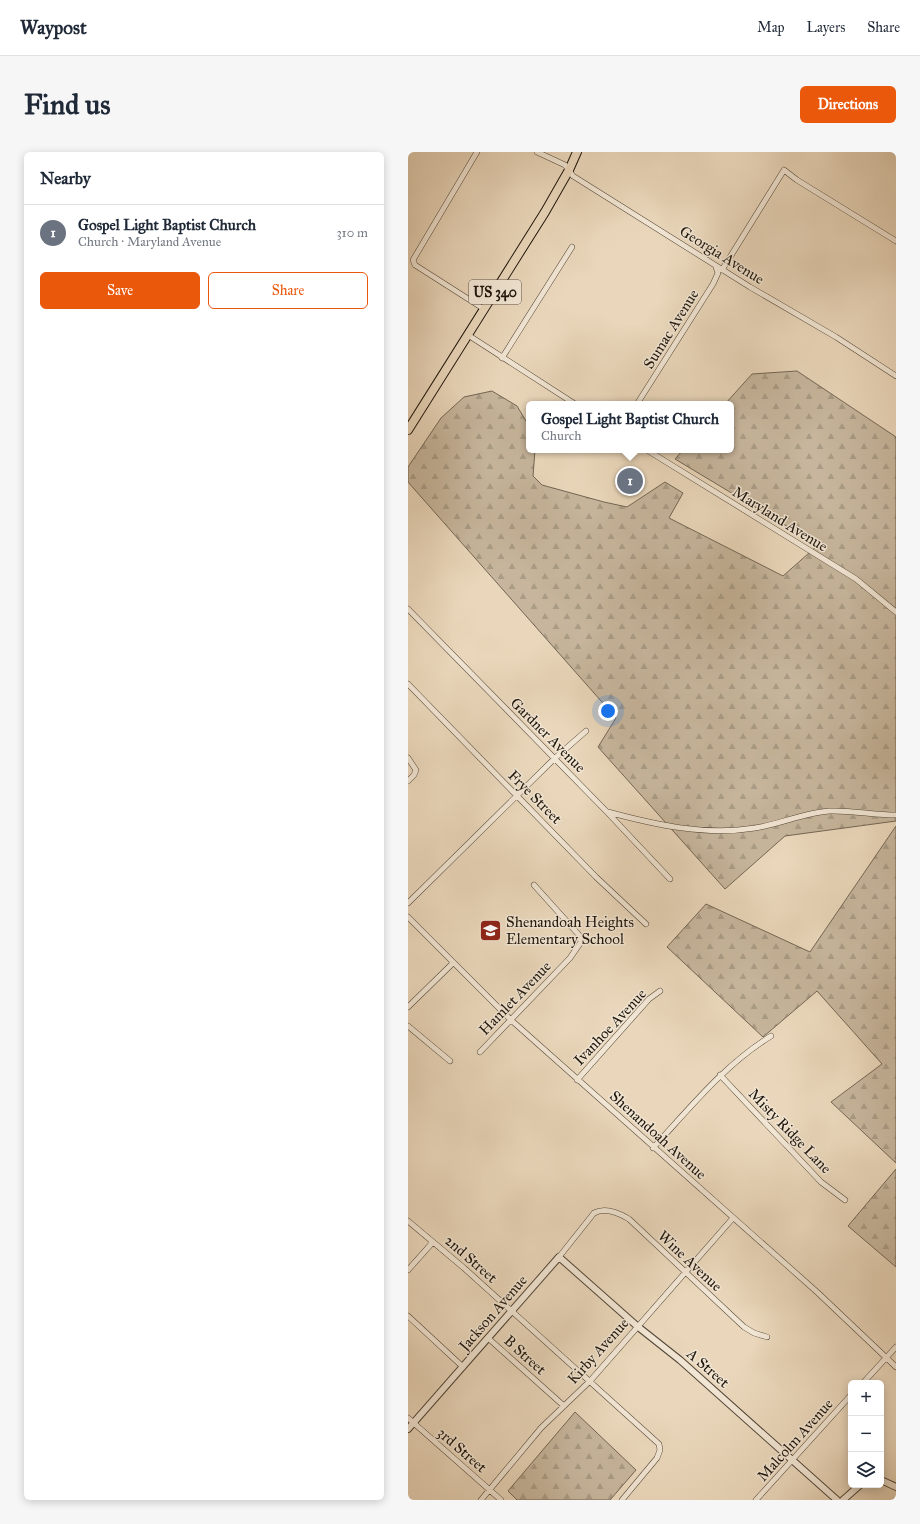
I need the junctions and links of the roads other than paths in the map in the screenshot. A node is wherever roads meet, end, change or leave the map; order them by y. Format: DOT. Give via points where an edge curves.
graph roads {
  1 [pos="477,152"];
  2 [pos="537,152"];
  3 [pos="577,152"];
  4 [pos="569,170"];
  5 [pos="896,241"];
  6 [pos="572,247"];
  7 [pos="715,265"];
  8 [pos="722,270"];
  9 [pos="484,309"];
  10 [pos="468,335"];
  11 [pos="502,358"];
  12 [pos="896,376"];
  13 [pos="570,401"];
  14 [pos="640,401"];
  15 [pos="408,430"];
  16 [pos="652,453"];
  17 [pos="408,609"];
  18 [pos="896,612"];
  19 [pos="408,684"];
  20 [pos="586,731"];
  21 [pos="408,758"];
  22 [pos="554,759"];
  23 [pos="408,781"];
  24 [pos="517,796"];
  25 [pos="607,812"];
  26 [pos="896,815"];
  27 [pos="670,879"];
  28 [pos="534,885"];
  29 [pos="408,903"];
  30 [pos="408,917"];
  31 [pos="646,924"];
  32 [pos="453,963"];
  33 [pos="660,992"];
  34 [pos="408,1007"];
  35 [pos="511,1020"];
  36 [pos="408,1026"];
  37 [pos="771,1036"];
  38 [pos="480,1052"];
  39 [pos="450,1061"];
  40 [pos="720,1075"];
  41 [pos="577,1080"];
  42 [pos="653,1148"];
  43 [pos="845,1200"];
  44 [pos="594,1212"];
  45 [pos="733,1218"];
  46 [pos="408,1221"];
  47 [pos="433,1242"];
  48 [pos="559,1258"];
  49 [pos="408,1270"];
  50 [pos="685,1272"];
  51 [pos="512,1311"];
  52 [pos="408,1316"];
  53 [pos="637,1326"];
  54 [pos="767,1337"];
  55 [pos="488,1338"];
  56 [pos="896,1347"];
  57 [pos="886,1358"];
  58 [pos="463,1367"];
  59 [pos="896,1367"];
  60 [pos="591,1380"];
  61 [pos="865,1380"];
  62 [pos="848,1398"];
  63 [pos="564,1406"];
  64 [pos="408,1418"];
  65 [pos="413,1423"];
  66 [pos="408,1429"];
  67 [pos="792,1460"];
  68 [pos="884,1481"];
  69 [pos="896,1487"];
  70 [pos="857,1488"];
  71 [pos="490,1490"];
  72 [pos="481,1500"];
  73 [pos="501,1500"];
  74 [pos="622,1500"];
  75 [pos="756,1500"];
  76 [pos="837,1500"];
  77 [pos="843,1500"];
  1 -- 9 [label="street" via="413,258 415,265"];
  2 -- 4 [label="street, Georgia Avenue" via="565,164"];
  3 -- 4 [label="main road, US 340"];
  4 -- 7 [label="street, Georgia Avenue" via="573,176"];
  4 -- 9 [label="main road, US 340"];
  5 -- 8 [label="street" via="784,170"];
  6 -- 11 [label="street"];
  7 -- 8 [label="street, Georgia Avenue"];
  7 -- 14 [label="street, Sumac Avenue" via="718,272 715,281"];
  8 -- 12 [label="street, Georgia Avenue"];
  9 -- 10 [label="main road, US 340"];
  10 -- 11 [label="street"];
  10 -- 15 [label="main road, US 340"];
  11 -- 13 [label="street"];
  16 -- 18 [label="street, Maryland Avenue" via="856,579"];
  17 -- 22 [label="street, Gardner Avenue"];
  19 -- 24 [label="street, Frye Street"];
  20 -- 22 [label="street"];
  21 -- 23 [label="street" via="415,767 414,775"];
  22 -- 24 [label="street"];
  22 -- 25 [label="street, Gardner Avenue"];
  24 -- 29 [label="street"];
  24 -- 31 [label="street, Frye Street" via="596,878"];
  25 -- 26 [label="street" via="670,826 708,831 737,831 830,811"];
  25 -- 27 [label="street, Gardner Avenue"];
  28 -- 35 [label="street, Hamlet Avenue" via="579,935 581,942 570,958"];
  30 -- 32 [label="street, Shenandoah Avenue"];
  32 -- 34 [label="street"];
  32 -- 35 [label="street, Shenandoah Avenue"];
  33 -- 41 [label="street, Ivanhoe Avenue" via="649,999"];
  35 -- 38 [label="street, Hamlet Avenue"];
  35 -- 41 [label="street, Shenandoah Avenue"];
  36 -- 39 [label="street"];
  37 -- 40 [label="street"];
  40 -- 42 [label="street"];
  40 -- 43 [label="street, Misty Ridge Lane" via="821,1182"];
  41 -- 42 [label="street, Shenandoah Avenue"];
  42 -- 45 [label="street, Shenandoah Avenue"];
  44 -- 48 [label="street, Jackson Avenue"];
  44 -- 50 [label="street, Wine Avenue" via="608,1210 627,1218"];
  45 -- 50 [label="street, Kirby Avenue"];
  45 -- 57 [label="street, Shenandoah Avenue" via="817,1292"];
  46 -- 47 [label="street, 2nd Street"];
  47 -- 49 [label="street"];
  47 -- 51 [label="street, 2nd Street"];
  48 -- 51 [label="street, Jackson Avenue"];
  48 -- 53 [label="street, A Street"];
  50 -- 53 [label="street, Kirby Avenue"];
  50 -- 54 [label="street, Wine Avenue" via="744,1327"];
  51 -- 55 [label="street, Jackson Avenue"];
  51 -- 60 [label="street, 2nd Street"];
  52 -- 58 [label="street"];
  53 -- 60 [label="street, Kirby Avenue"];
  53 -- 67 [label="street, A Street" via="686,1365"];
  55 -- 58 [label="street, Jackson Avenue"];
  55 -- 63 [label="street, B Street"];
  56 -- 57 [label="street"];
  57 -- 59 [label="street, Shenandoah Avenue"];
  57 -- 61 [label="street"];
  58 -- 65 [label="street, Jackson Avenue"];
  60 -- 63 [label="street, Kirby Avenue"];
  60 -- 74 [label="street, 2nd Street" via="659,1444 657,1458"];
  62 -- 67 [label="street, Malcolm Avenue"];
  63 -- 71 [label="street, Kirby Avenue"];
  64 -- 65 [label="street, 3rd Street"];
  65 -- 66 [label="street, Jackson Avenue"];
  65 -- 71 [label="street, 3rd Street"];
  67 -- 75 [label="street, Malcolm Avenue"];
  67 -- 76 [label="street, A Street"];
  68 -- 69 [label="street"];
  70 -- 77 [label="street"];
  71 -- 72 [label="street, Kirby Avenue"];
  71 -- 73 [label="street, 3rd Street"];
}
